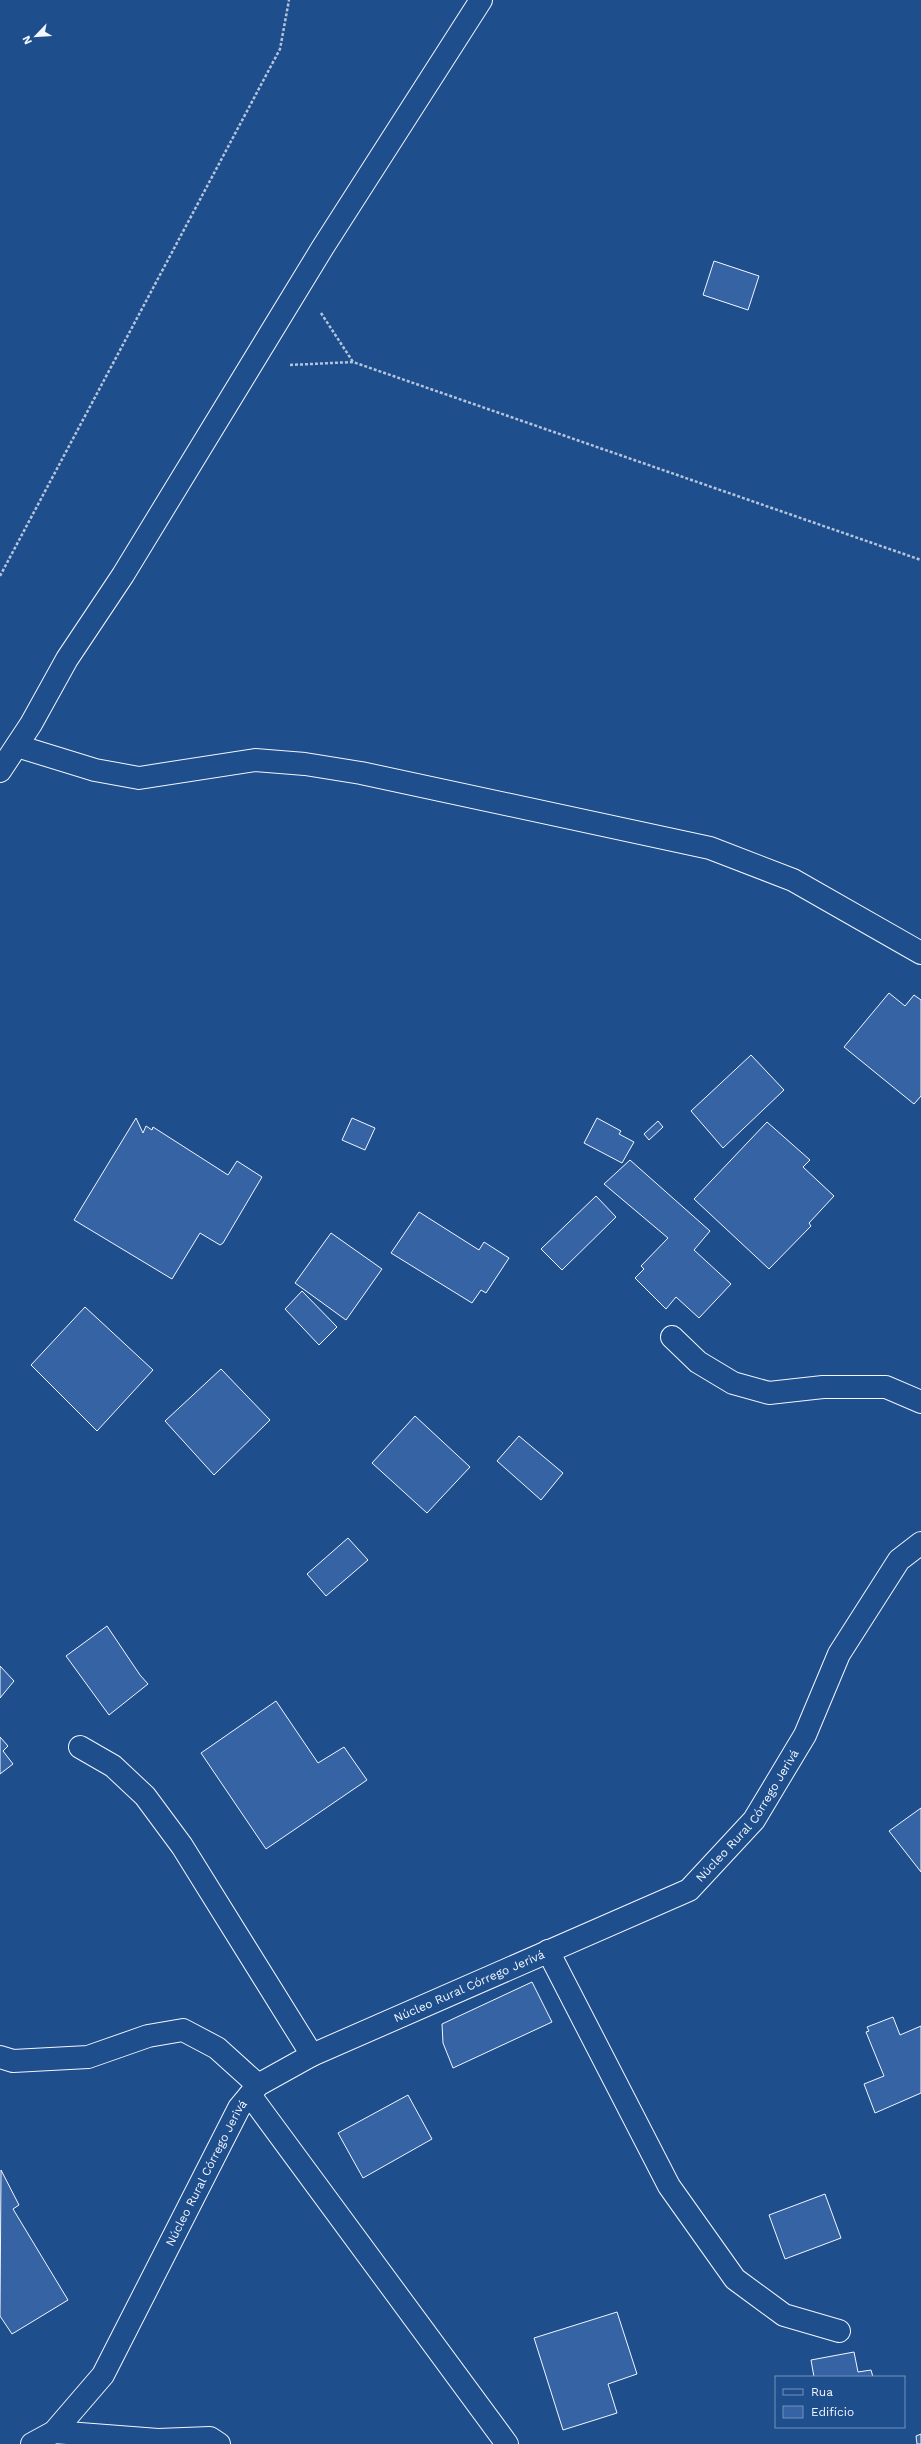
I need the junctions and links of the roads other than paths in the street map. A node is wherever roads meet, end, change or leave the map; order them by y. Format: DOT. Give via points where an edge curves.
graph roads {
  1 [pos="481,0"];
  2 [pos="17,746"];
  3 [pos="0,771"];
  4 [pos="921,953"];
  5 [pos="672,1337"];
  6 [pos="921,1402"];
  7 [pos="921,1542"];
  8 [pos="80,1748"];
  9 [pos="548,1951"];
  10 [pos="312,2055"];
  11 [pos="0,2057"];
  12 [pos="254,2090"];
  13 [pos="839,2331"];
  14 [pos="54,2432"];
  15 [pos="32,2444"];
  16 [pos="219,2444"];
  17 [pos="508,2444"];
  1 -- 2 [label="street" via="301,283 123,575 67,659"];
  2 -- 3 [label="street"];
  2 -- 4 [label="street" via="95,770 139,778 255,760 305,764 361,773 710,848 793,880"];
  5 -- 6 [label="street" via="698,1362 733,1383 769,1393 823,1387 886,1387"];
  7 -- 9 [label="street, Núcleo Rural Córrego Jerivá" via="899,1560 839,1654 805,1735 754,1820 689,1890"];
  8 -- 10 [label="street" via="112,1766 145,1796 182,1846"];
  9 -- 10 [label="street, Núcleo Rural Córrego Jerivá"];
  9 -- 13 [label="street" via="669,2186 735,2279 784,2314"];
  10 -- 12 [label="street, Núcleo Rural Córrego Jerivá"];
  11 -- 12 [label="street" via="13,2061 88,2057 148,2036 183,2030 217,2048"];
  12 -- 14 [label="street, Núcleo Rural Córrego Jerivá" via="239,2108 103,2375"];
  12 -- 17 [label="street"];
  14 -- 15 [label="street, Núcleo Rural Córrego Jerivá"];
  14 -- 16 [label="street" via="158,2440 210,2438"];
}
